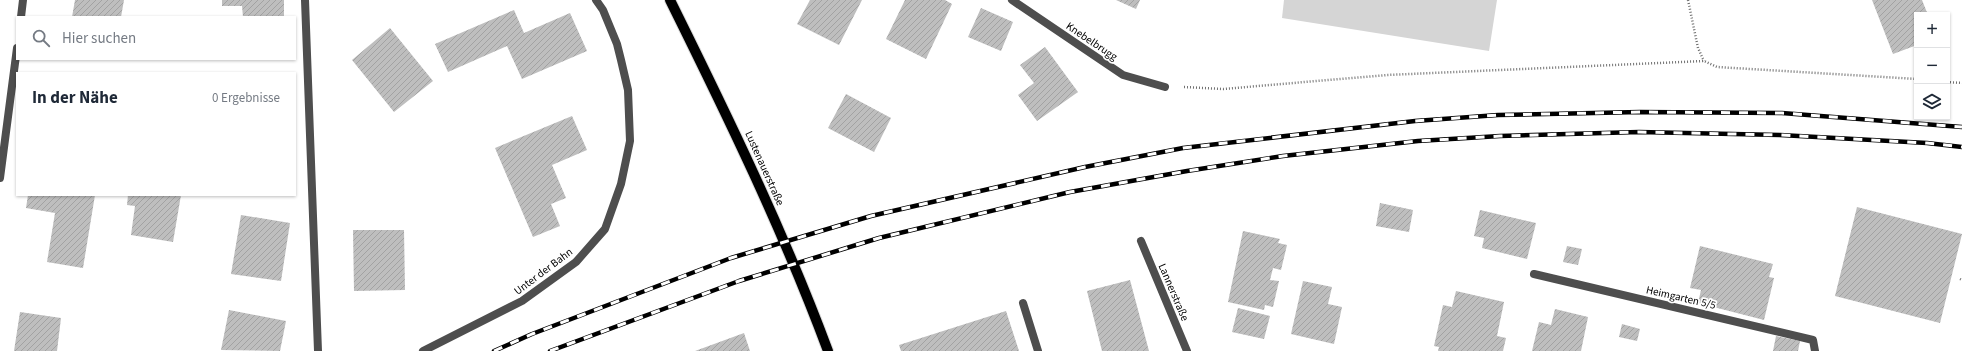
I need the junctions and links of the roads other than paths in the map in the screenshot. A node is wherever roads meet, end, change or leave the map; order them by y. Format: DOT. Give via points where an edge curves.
graph roads {
  1 [pos="23,0"];
  2 [pos="305,0"];
  3 [pos="596,0"];
  4 [pos="670,0"];
  5 [pos="1012,0"];
  6 [pos="21,16"];
  7 [pos="16,56"];
  8 [pos="1165,87"];
  9 [pos="0,178"];
  10 [pos="1141,241"];
  11 [pos="1534,274"];
  12 [pos="1023,303"];
  13 [pos="318,351"];
  14 [pos="423,351"];
  15 [pos="828,351"];
  16 [pos="1038,351"];
  17 [pos="1187,351"];
  18 [pos="1815,351"];
  1 -- 6 [label="street"];
  2 -- 13 [label="street"];
  3 -- 14 [label="street, Unter der Bahn" via="603,10 616,44 628,90 630,141 621,184 605,229 576,262 522,301"];
  4 -- 15 [label="main road, Lustenauerstraße" via="738,136 802,281"];
  5 -- 8 [label="street, Knebelbrugg" via="1124,75"];
  7 -- 9 [label="street"];
  10 -- 17 [label="street, Lannerstraße"];
  11 -- 18 [label="street, Heimgarten 5/5" via="1812,340"];
  12 -- 16 [label="street"];
}
